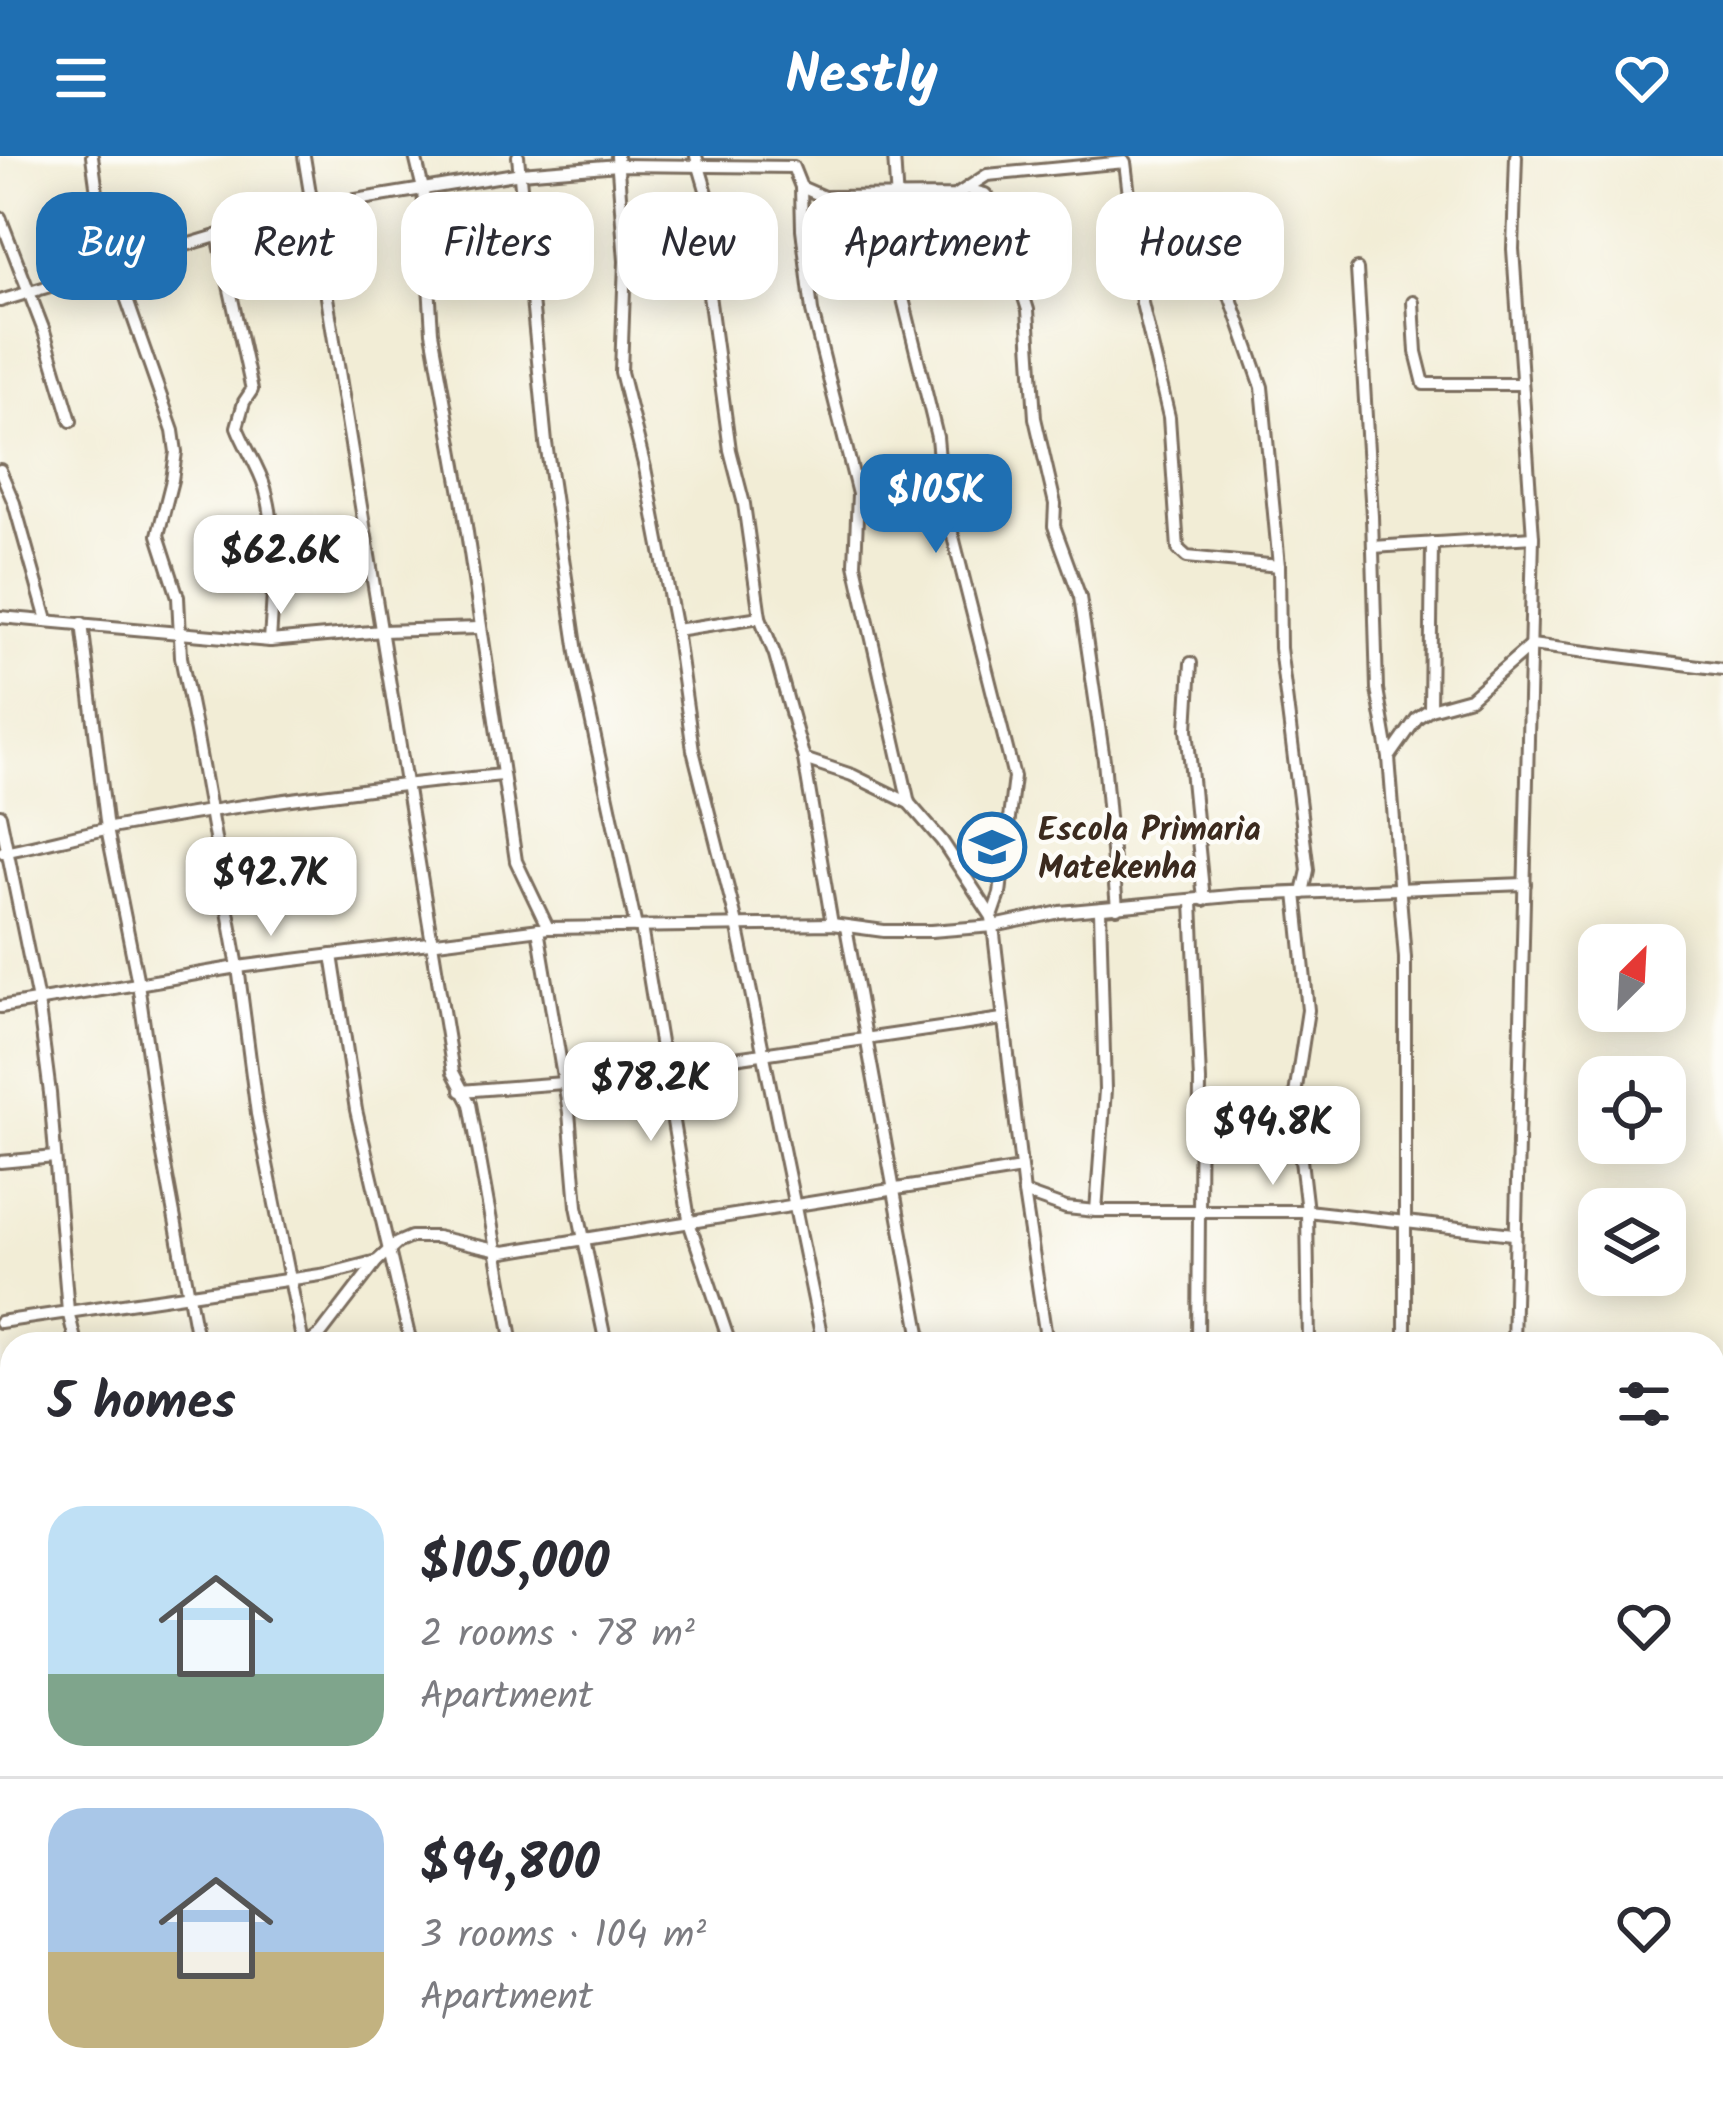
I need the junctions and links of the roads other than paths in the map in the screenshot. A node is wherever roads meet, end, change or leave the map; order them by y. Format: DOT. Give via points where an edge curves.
graph roads {
  1 [pos="92,156"];
  2 [pos="304,156"];
  3 [pos="415,156"];
  4 [pos="518,156"];
  5 [pos="893,156"];
  6 [pos="1516,156"];
  7 [pos="618,160"];
  8 [pos="696,161"];
  9 [pos="1043,163"];
  10 [pos="521,173"];
  11 [pos="801,187"];
  12 [pos="423,189"];
  13 [pos="970,190"];
  14 [pos="97,192"];
  15 [pos="310,192"];
  16 [pos="812,192"];
  17 [pos="894,192"];
  18 [pos="965,192"];
  19 [pos="1128,192"];
  20 [pos="377,197"];
  21 [pos="0,217"];
  22 [pos="1357,269"];
  23 [pos="36,290"];
  24 [pos="29,292"];
  25 [pos="129,300"];
  26 [pos="232,300"];
  27 [pos="328,300"];
  28 [pos="903,300"];
  29 [pos="1144,300"];
  30 [pos="1233,300"];
  31 [pos="0,301"];
  32 [pos="1413,302"];
  33 [pos="1521,384"];
  34 [pos="71,421"];
  35 [pos="0,470"];
  36 [pos="1533,537"];
  37 [pos="1432,543"];
  38 [pos="1373,548"];
  39 [pos="1280,566"];
  40 [pos="0,617"];
  41 [pos="760,617"];
  42 [pos="46,620"];
  43 [pos="82,623"];
  44 [pos="478,628"];
  45 [pos="676,630"];
  46 [pos="382,631"];
  47 [pos="181,635"];
  48 [pos="270,641"];
  49 [pos="1532,645"];
  50 [pos="1191,663"];
  51 [pos="1723,669"];
  52 [pos="1430,709"];
  53 [pos="1389,758"];
  54 [pos="804,759"];
  55 [pos="502,775"];
  56 [pos="404,784"];
  57 [pos="909,802"];
  58 [pos="209,812"];
  59 [pos="0,815"];
  60 [pos="107,829"];
  61 [pos="3,852"];
  62 [pos="1308,870"];
  63 [pos="1525,884"];
  64 [pos="1402,887"];
  65 [pos="1328,891"];
  66 [pos="1299,893"];
  67 [pos="1198,901"];
  68 [pos="1117,908"];
  69 [pos="1100,910"];
  70 [pos="993,922"];
  71 [pos="737,924"];
  72 [pos="839,926"];
  73 [pos="638,927"];
  74 [pos="543,928"];
  75 [pos="432,942"];
  76 [pos="332,955"];
  77 [pos="238,967"];
  78 [pos="138,983"];
  79 [pos="38,1001"];
  80 [pos="0,1007"];
  81 [pos="1002,1019"];
  82 [pos="864,1041"];
  83 [pos="763,1052"];
  84 [pos="662,1070"];
  85 [pos="563,1083"];
  86 [pos="461,1091"];
  87 [pos="56,1157"];
  88 [pos="0,1162"];
  89 [pos="1021,1169"];
  90 [pos="892,1191"];
  91 [pos="1024,1193"];
  92 [pos="792,1208"];
  93 [pos="1096,1210"];
  94 [pos="1307,1211"];
  95 [pos="1198,1213"];
  96 [pos="1405,1220"];
  97 [pos="690,1225"];
  98 [pos="1514,1234"];
  99 [pos="585,1242"];
  100 [pos="388,1251"];
  101 [pos="494,1251"];
  102 [pos="376,1261"];
  103 [pos="288,1279"];
  104 [pos="186,1294"];
  105 [pos="68,1311"];
  106 [pos="0,1322"];
  107 [pos="73,1332"];
  108 [pos="195,1332"];
  109 [pos="302,1332"];
  110 [pos="323,1332"];
  111 [pos="408,1332"];
  112 [pos="511,1332"];
  113 [pos="604,1332"];
  114 [pos="726,1332"];
  115 [pos="820,1332"];
  116 [pos="920,1332"];
  117 [pos="1044,1332"];
  118 [pos="1198,1332"];
  119 [pos="1309,1332"];
  120 [pos="1405,1332"];
  121 [pos="1513,1332"];
  1 -- 14 [label="street"];
  2 -- 15 [label="street"];
  3 -- 12 [label="street"];
  4 -- 10 [label="street"];
  5 -- 17 [label="street"];
  6 -- 33 [label="street"];
  7 -- 8 [label="street"];
  7 -- 10 [label="street"];
  7 -- 45 [label="street" via="621,372"];
  8 -- 11 [label="street" via="788,165"];
  8 -- 41 [label="street" via="709,200 710,295"];
  9 -- 13 [label="street" via="987,175"];
  9 -- 19 [label="street" via="1125,162"];
  10 -- 12 [label="street"];
  10 -- 73 [label="street" via="546,443 578,659"];
  11 -- 16 [label="street"];
  11 -- 57 [label="street" via="812,311 858,494 855,564"];
  12 -- 20 [label="street"];
  12 -- 44 [label="street" via="432,332"];
  13 -- 18 [label="street"];
  13 -- 68 [label="street" via="995,205 1028,310 1054,526 1080,597"];
  21 -- 24 [label="street"];
  22 -- 38 [label="street"];
  23 -- 24 [label="street"];
  24 -- 31 [label="street"];
  24 -- 34 [label="street"];
  25 -- 47 [label="street" via="173,431 172,480 158,535"];
  26 -- 48 [label="street" via="252,390 237,428 268,498"];
  27 -- 46 [label="street"];
  28 -- 70 [label="street" via="1014,777"];
  29 -- 39 [label="street" via="1169,417 1178,549 1187,557"];
  30 -- 39 [label="street" via="1262,387"];
  32 -- 33 [label="street" via="1424,384"];
  33 -- 36 [label="street"];
  35 -- 42 [label="street"];
  36 -- 37 [label="street"];
  36 -- 49 [label="street"];
  37 -- 38 [label="street"];
  37 -- 52 [label="street"];
  38 -- 53 [label="street" via="1377,689"];
  39 -- 62 [label="street" via="1280,648"];
  40 -- 42 [label="street"];
  41 -- 45 [label="street"];
  41 -- 54 [label="street"];
  42 -- 43 [label="street"];
  43 -- 47 [label="street"];
  43 -- 60 [label="street"];
  44 -- 46 [label="street"];
  44 -- 55 [label="street"];
  45 -- 71 [label="street" via="693,750"];
  46 -- 48 [label="street"];
  46 -- 56 [label="street"];
  47 -- 48 [label="street"];
  47 -- 58 [label="street"];
  49 -- 51 [label="street"];
  49 -- 52 [label="street" via="1470,698"];
  49 -- 63 [label="street"];
  50 -- 67 [label="street"];
  52 -- 53 [label="street"];
  53 -- 64 [label="street"];
  54 -- 57 [label="street"];
  54 -- 72 [label="street"];
  55 -- 56 [label="street"];
  55 -- 74 [label="street" via="516,860"];
  56 -- 58 [label="street"];
  56 -- 75 [label="street"];
  57 -- 70 [label="street"];
  58 -- 60 [label="street"];
  58 -- 77 [label="street"];
  59 -- 61 [label="street"];
  60 -- 61 [label="street"];
  60 -- 78 [label="street"];
  61 -- 79 [label="street"];
  62 -- 65 [label="street"];
  62 -- 66 [label="street"];
  63 -- 64 [label="street"];
  63 -- 98 [label="street"];
  64 -- 65 [label="street"];
  64 -- 96 [label="street"];
  65 -- 66 [label="street"];
  66 -- 67 [label="street"];
  66 -- 94 [label="street" via="1308,1010 1294,1101"];
  67 -- 68 [label="street"];
  67 -- 95 [label="street"];
  68 -- 69 [label="street"];
  69 -- 70 [label="street"];
  69 -- 93 [label="street" via="1105,1090"];
  70 -- 72 [label="street" via="931,931"];
  70 -- 81 [label="street"];
  71 -- 72 [label="street"];
  71 -- 73 [label="street"];
  71 -- 83 [label="street"];
  72 -- 82 [label="street"];
  73 -- 74 [label="street"];
  73 -- 84 [label="street"];
  74 -- 75 [label="street"];
  74 -- 85 [label="street"];
  75 -- 76 [label="street"];
  75 -- 86 [label="street"];
  76 -- 77 [label="street"];
  76 -- 100 [label="street"];
  77 -- 78 [label="street"];
  77 -- 103 [label="street"];
  78 -- 79 [label="street"];
  78 -- 104 [label="street"];
  79 -- 80 [label="street"];
  79 -- 87 [label="street"];
  81 -- 82 [label="street"];
  81 -- 89 [label="street"];
  82 -- 83 [label="street"];
  82 -- 90 [label="street"];
  83 -- 84 [label="street"];
  83 -- 92 [label="street"];
  84 -- 85 [label="street"];
  84 -- 97 [label="street"];
  85 -- 86 [label="street"];
  85 -- 99 [label="street"];
  86 -- 101 [label="street" via="470,1104"];
  87 -- 88 [label="street"];
  87 -- 105 [label="street"];
  89 -- 90 [label="street"];
  89 -- 91 [label="street"];
  90 -- 92 [label="street"];
  90 -- 116 [label="street"];
  91 -- 93 [label="street"];
  91 -- 117 [label="street"];
  92 -- 97 [label="street"];
  92 -- 115 [label="street"];
  93 -- 95 [label="street"];
  94 -- 95 [label="street"];
  94 -- 96 [label="street"];
  94 -- 119 [label="street"];
  95 -- 118 [label="street"];
  96 -- 98 [label="street"];
  96 -- 120 [label="street"];
  97 -- 99 [label="street"];
  97 -- 114 [label="street"];
  98 -- 121 [label="street"];
  99 -- 101 [label="street"];
  99 -- 113 [label="street"];
  100 -- 101 [label="street" via="411,1237"];
  100 -- 102 [label="street"];
  100 -- 111 [label="street"];
  101 -- 112 [label="street"];
  102 -- 103 [label="street"];
  102 -- 110 [label="street"];
  103 -- 104 [label="street"];
  103 -- 109 [label="street"];
  104 -- 105 [label="street"];
  104 -- 108 [label="street"];
  105 -- 106 [label="street"];
  105 -- 107 [label="street"];
}
